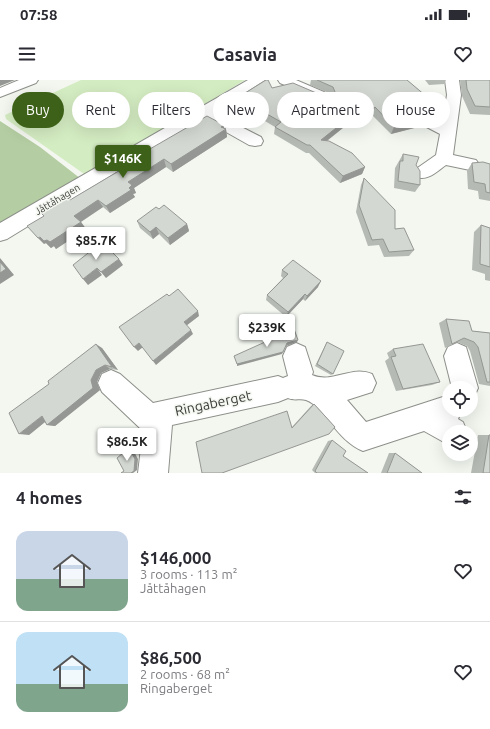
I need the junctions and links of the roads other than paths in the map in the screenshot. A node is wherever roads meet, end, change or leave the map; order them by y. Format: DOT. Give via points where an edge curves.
graph roads {
  1 [pos="31,80"];
  2 [pos="258,80"];
  3 [pos="285,80"];
  4 [pos="312,92"];
  5 [pos="0,93"];
  6 [pos="457,94"];
  7 [pos="205,112"];
  8 [pos="205,114"];
  9 [pos="178,128"];
  10 [pos="439,128"];
  11 [pos="448,133"];
  12 [pos="255,141"];
  13 [pos="444,158"];
  14 [pos="470,164"];
  15 [pos="422,173"];
  16 [pos="0,233"];
  17 [pos="457,356"];
  18 [pos="463,381"];
  19 [pos="112,383"];
  20 [pos="363,383"];
  21 [pos="278,386"];
  22 [pos="438,413"];
  23 [pos="447,425"];
  24 [pos="158,426"];
  25 [pos="154,473"];
  1 -- 5 [label="street"];
  2 -- 7 [label="street, Jåttåhagen"];
  3 -- 4 [label="street"];
  6 -- 11 [label="street"];
  8 -- 12 [label="street"];
  9 -- 16 [label="street, Jåttåhagen"];
  10 -- 11 [label="street"];
  11 -- 13 [label="street"];
  13 -- 14 [label="street"];
  13 -- 15 [label="street"];
  17 -- 18 [label="street"];
  19 -- 24 [label="street"];
  20 -- 21 [label="street"];
  21 -- 22 [label="street" via="331,402 353,430 363,437"];
  21 -- 24 [label="street, Ringaberget" via="159,414"];
  22 -- 23 [label="street"];
  24 -- 25 [label="street, Ringaberget"];
}
